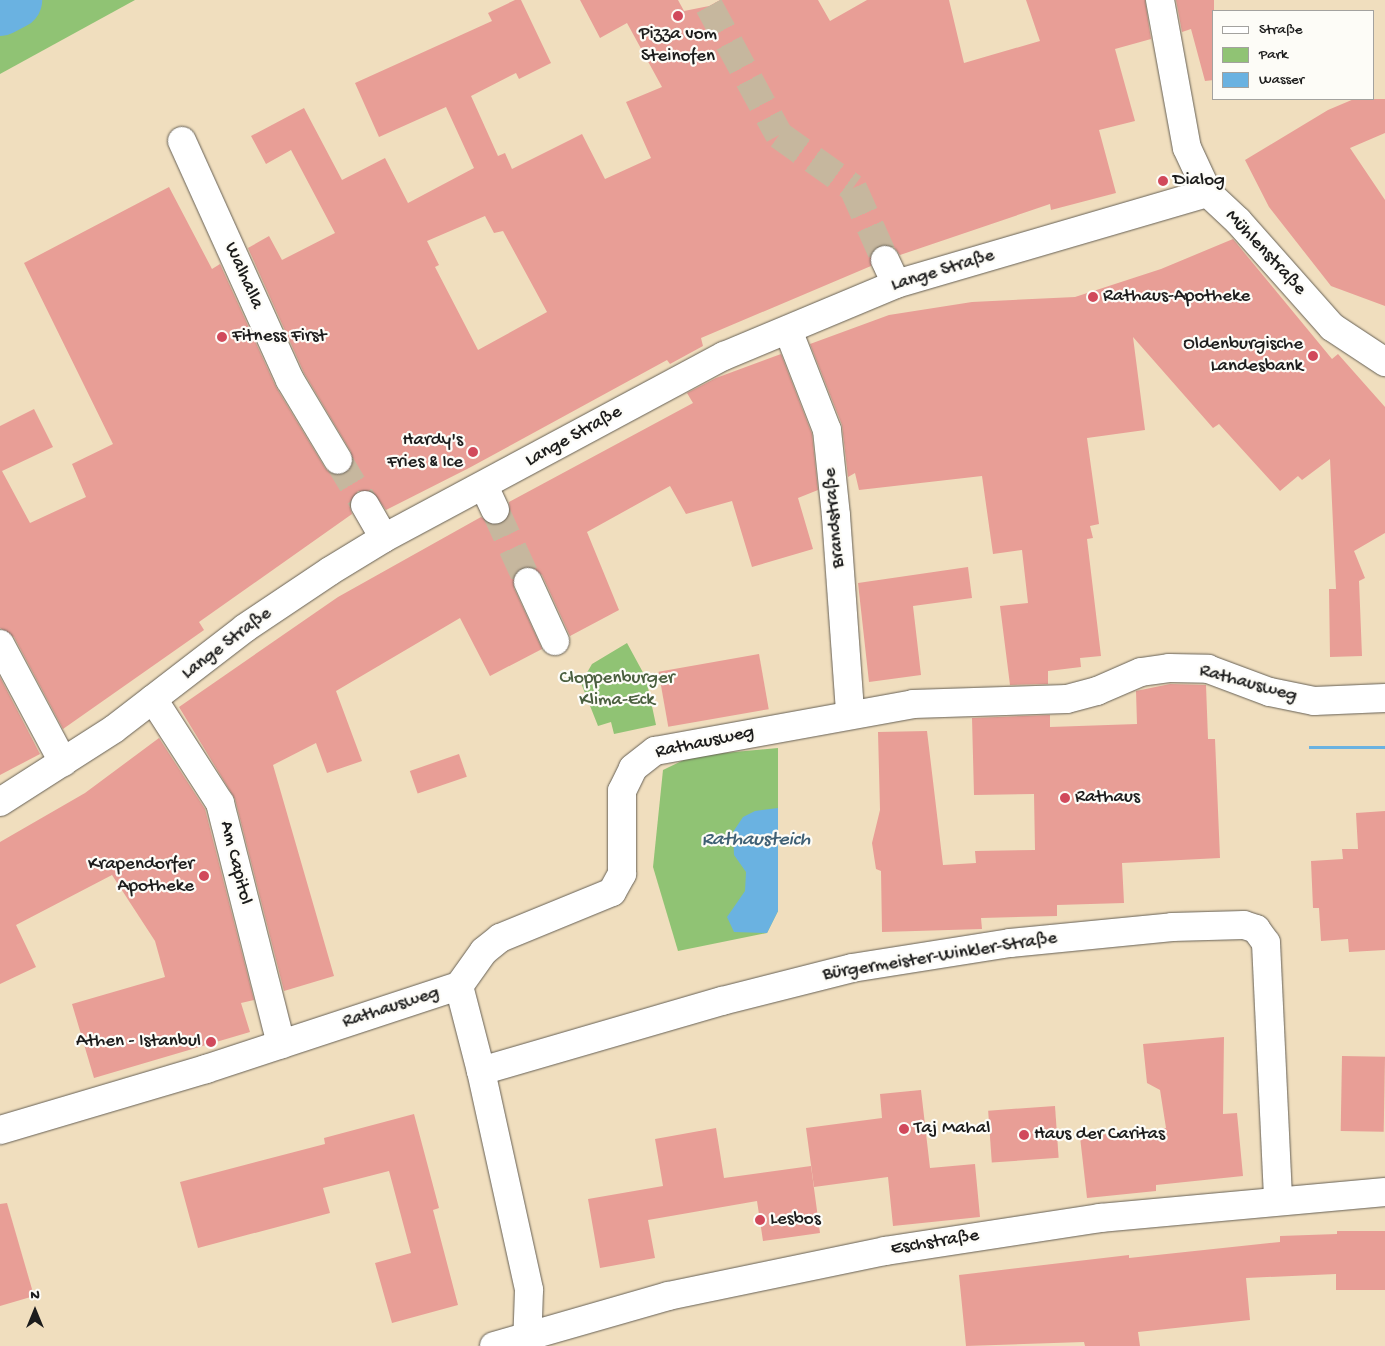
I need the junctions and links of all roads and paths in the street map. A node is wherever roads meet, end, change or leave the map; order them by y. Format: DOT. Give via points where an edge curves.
graph roads {
  1 [pos="1160,0"];
  2 [pos="182,141"];
  3 [pos="1208,193"];
  4 [pos="788,330"];
  5 [pos="1385,362"];
  6 [pos="338,460"];
  7 [pos="365,505"];
  8 [pos="384,538"];
  9 [pos="528,582"];
  10 [pos="554,641"];
  11 [pos="0,644"];
  12 [pos="1385,698"];
  13 [pos="153,699"];
  14 [pos="850,713"];
  15 [pos="63,762"];
  16 [pos="0,802"];
  17 [pos="459,986"];
  18 [pos="281,1044"];
  19 [pos="481,1071"];
  20 [pos="0,1130"];
  21 [pos="1385,1192"];
  22 [pos="1278,1199"];
  23 [pos="528,1340"];
  24 [pos="494,1346"];
  1 -- 3 [label="street, Mühlenstraße" via="1188,148"];
  2 -- 6 [label="street, Walhalla" via="290,380"];
  3 -- 4 [label="street, Lange Straße" via="891,272"];
  3 -- 5 [label="street, Mühlenstraße" via="1238,221 1332,327"];
  4 -- 8 [label="street, Lange Straße" via="724,356 490,498"];
  4 -- 14 [label="street, Brandstraße" via="827,430"];
  7 -- 8 [label="street"];
  8 -- 13 [label="street, Lange Straße" via="245,628"];
  9 -- 10 [label="street"];
  11 -- 15 [label="street"];
  12 -- 14 [label="street, Rathausweg" via="1314,701 1270,692 1208,669 1169,668 1140,672 1067,700 913,704"];
  13 -- 15 [label="street, Lange Straße"];
  13 -- 18 [label="street, Am Capitol" via="220,803"];
  14 -- 17 [label="street, Rathausweg" via="655,751 642,758 633,768 622,791 622,874 612,892 500,938 484,950"];
  15 -- 16 [label="street, Lange Straße"];
  17 -- 18 [label="street, Rathausweg"];
  17 -- 19 [label="street"];
  18 -- 20 [label="street, Rathausweg"];
  19 -- 22 [label="street, Bürgermeister-Winkler-Straße" via="852,968 1010,943 1162,928 1244,925 1256,929 1266,943 1268,959"];
  19 -- 23 [label="street" via="529,1290"];
  21 -- 22 [label="street, Eschstraße"];
  22 -- 23 [label="street, Eschstraße" via="1100,1218 885,1251 668,1296"];
  23 -- 24 [label="street, Eschstraße"];
}
